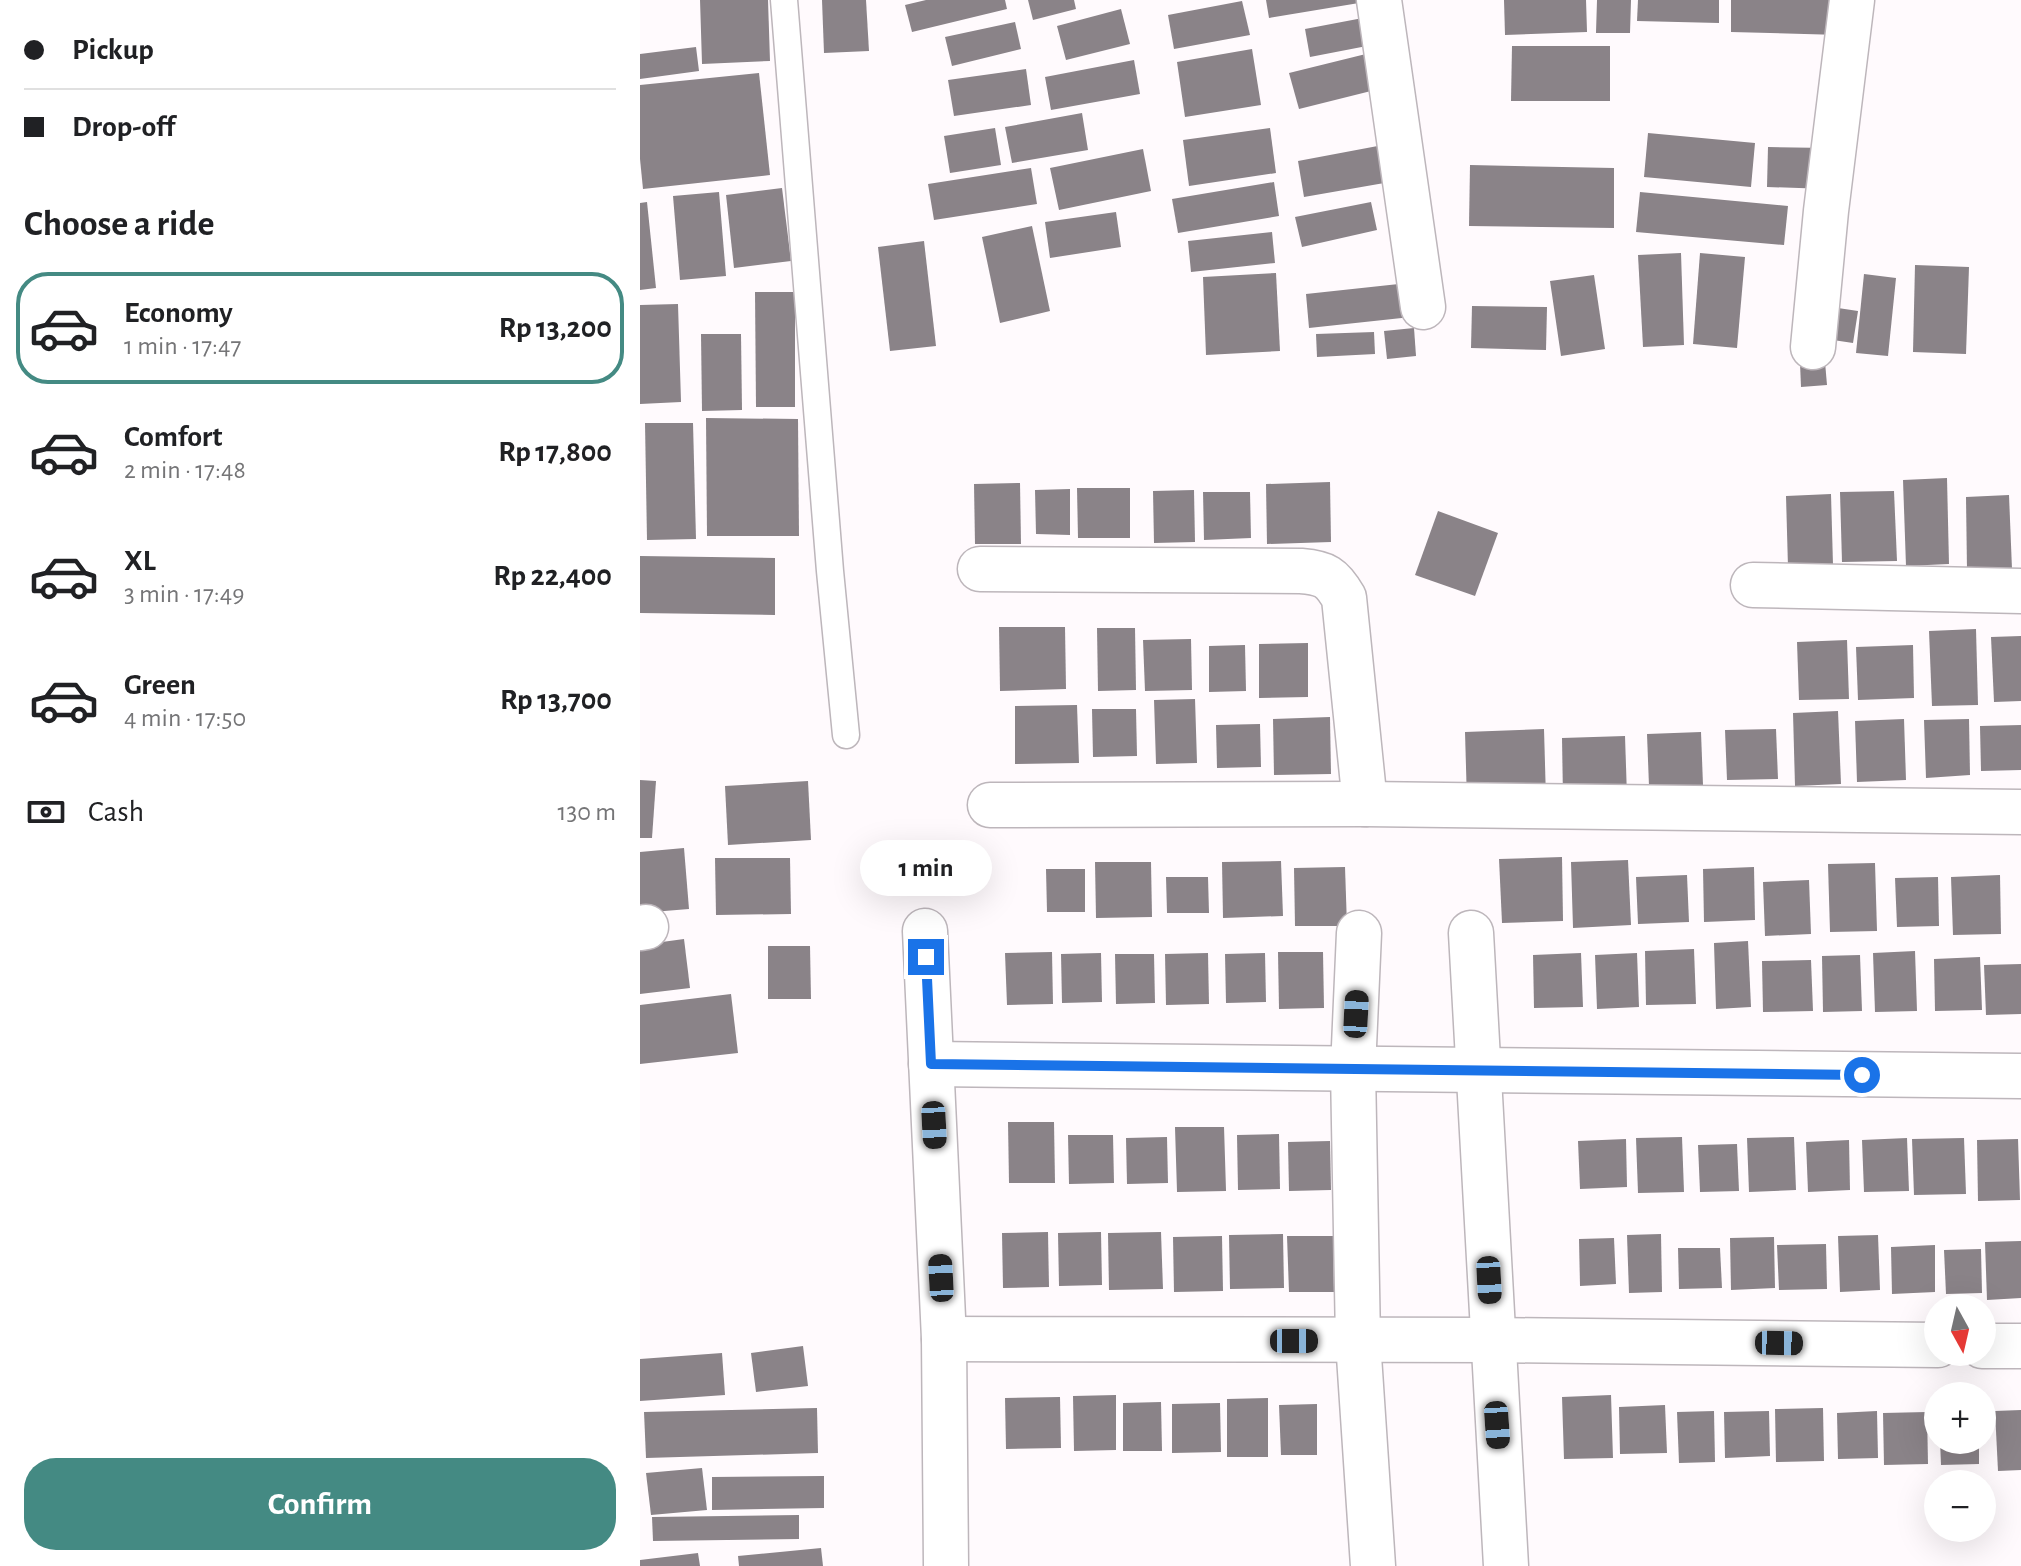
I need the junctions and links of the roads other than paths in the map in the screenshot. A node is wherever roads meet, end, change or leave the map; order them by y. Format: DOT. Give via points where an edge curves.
graph roads {
  1 [pos="784,0"];
  2 [pos="1379,0"];
  3 [pos="1852,0"];
  4 [pos="1423,307"];
  5 [pos="1813,347"];
  6 [pos="980,569"];
  7 [pos="1753,585"];
  8 [pos="2021,591"];
  9 [pos="846,735"];
  10 [pos="1365,804"];
  11 [pos="990,805"];
  12 [pos="2021,812"];
  13 [pos="925,931"];
  14 [pos="1359,933"];
  15 [pos="1471,933"];
  16 [pos="931,1064"];
  17 [pos="1353,1069"];
  18 [pos="1480,1071"];
  19 [pos="2021,1076"];
  20 [pos="944,1339"];
  21 [pos="1492,1340"];
  22 [pos="1358,1341"];
  23 [pos="1924,1345"];
  24 [pos="1996,1346"];
  25 [pos="2021,1346"];
  26 [pos="946,1566"];
  27 [pos="1373,1566"];
  28 [pos="1506,1566"];
  1 -- 9 [label="lane"];
  2 -- 4 [label="street"];
  3 -- 5 [label="street"];
  6 -- 10 [label="street" via="1301,571 1319,572 1334,581 1344,598"];
  7 -- 8 [label="street"];
  10 -- 11 [label="street"];
  10 -- 12 [label="street"];
  13 -- 16 [label="street"];
  14 -- 17 [label="street"];
  15 -- 18 [label="street"];
  16 -- 17 [label="street"];
  16 -- 20 [label="street"];
  17 -- 18 [label="street"];
  17 -- 22 [label="street"];
  18 -- 19 [label="street"];
  18 -- 21 [label="street"];
  20 -- 22 [label="street"];
  20 -- 26 [label="street"];
  21 -- 22 [label="street"];
  21 -- 23 [label="street"];
  21 -- 28 [label="street"];
  22 -- 27 [label="street"];
  24 -- 25 [label="street"];
}
